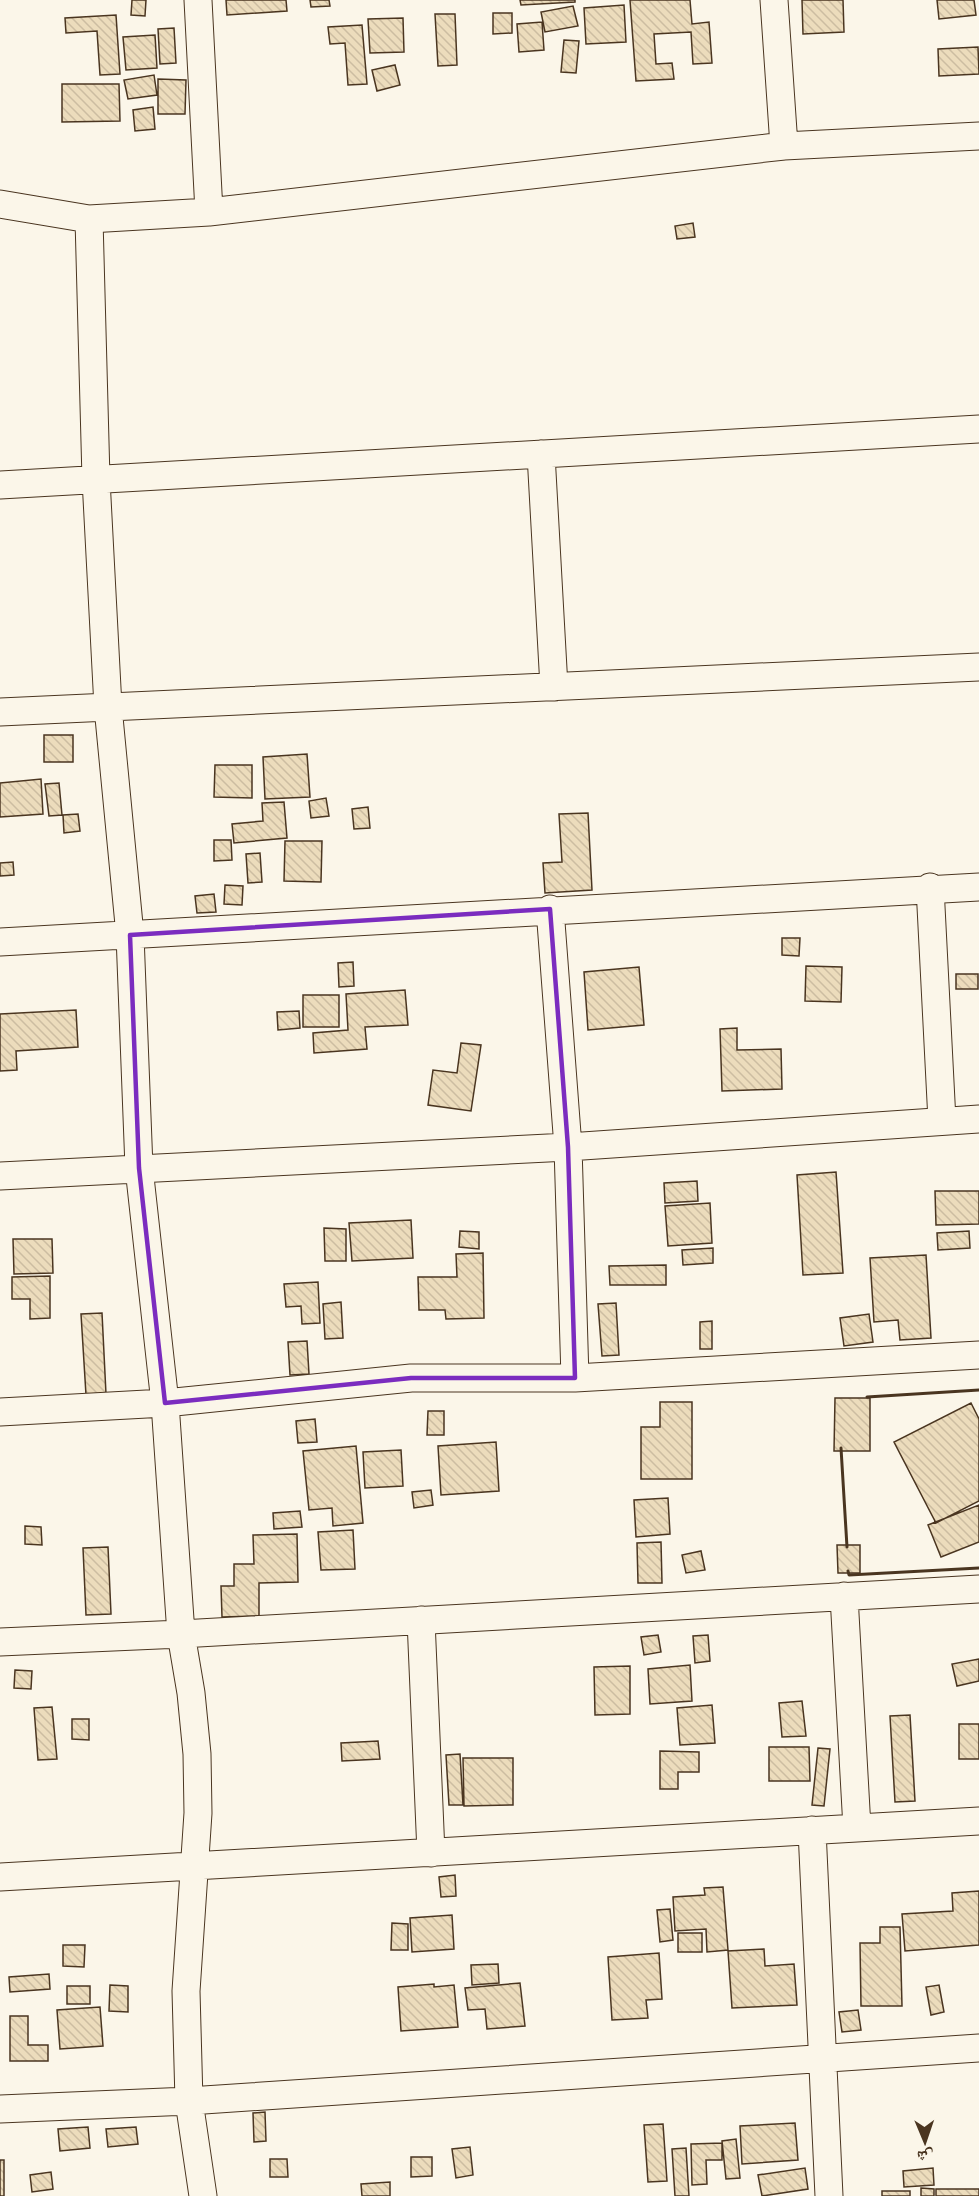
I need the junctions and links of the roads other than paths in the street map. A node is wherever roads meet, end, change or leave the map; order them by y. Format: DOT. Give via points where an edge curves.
graph roads {
  1 [pos="198,0"];
  2 [pos="774,0"];
  3 [pos="979,136"];
  4 [pos="784,146"];
  5 [pos="0,204"];
  6 [pos="209,212"];
  7 [pos="89,219"];
  8 [pos="979,429"];
  9 [pos="541,454"];
  10 [pos="96,479"];
  11 [pos="0,485"];
  12 [pos="979,667"];
  13 [pos="554,687"];
  14 [pos="108,707"];
  15 [pos="0,712"];
  16 [pos="979,886"];
  17 [pos="930,887"];
  18 [pos="550,909"];
  19 [pos="130,935"];
  20 [pos="0,942"];
  21 [pos="979,1119"];
  22 [pos="942,1121"];
  23 [pos="568,1147"];
  24 [pos="139,1167"];
  25 [pos="0,1176"];
  26 [pos="979,1355"];
  27 [pos="575,1378"];
  28 [pos="165,1403"];
  29 [pos="0,1412"];
  30 [pos="979,1589"];
  31 [pos="844,1596"];
  32 [pos="421,1620"];
  33 [pos="181,1634"];
  34 [pos="0,1642"];
  35 [pos="979,1821"];
  36 [pos="857,1828"];
  37 [pos="812,1830"];
  38 [pos="430,1853"];
  39 [pos="193,1867"];
  40 [pos="0,1877"];
  41 [pos="979,2048"];
  42 [pos="822,2059"];
  43 [pos="189,2101"];
  44 [pos="0,2109"];
  45 [pos="204,2196"];
  46 [pos="829,2196"];
  1 -- 6 [label="street"];
  2 -- 4 [label="street"];
  3 -- 4 [label="street"];
  4 -- 6 [label="street"];
  5 -- 7 [label="street"];
  6 -- 7 [label="street"];
  7 -- 10 [label="street"];
  8 -- 9 [label="street"];
  9 -- 10 [label="street"];
  9 -- 13 [label="street"];
  10 -- 11 [label="street"];
  10 -- 14 [label="street"];
  12 -- 13 [label="street"];
  13 -- 14 [label="street"];
  14 -- 15 [label="street"];
  14 -- 19 [label="street"];
  16 -- 17 [label="street"];
  17 -- 18 [label="street"];
  17 -- 22 [label="street"];
  18 -- 19 [label="street"];
  18 -- 23 [label="street"];
  19 -- 20 [label="street"];
  19 -- 24 [label="street"];
  21 -- 22 [label="street"];
  22 -- 23 [label="street"];
  23 -- 24 [label="street"];
  23 -- 27 [label="street"];
  24 -- 25 [label="street"];
  24 -- 28 [label="street"];
  26 -- 27 [label="street"];
  27 -- 28 [label="street" via="411,1378"];
  28 -- 29 [label="street"];
  28 -- 33 [label="street"];
  30 -- 31 [label="street"];
  31 -- 32 [label="street"];
  31 -- 36 [label="street"];
  32 -- 33 [label="street"];
  32 -- 38 [label="street"];
  33 -- 34 [label="street"];
  33 -- 39 [label="street" via="197,1754 198,1813"];
  35 -- 36 [label="street"];
  36 -- 37 [label="street"];
  37 -- 38 [label="street"];
  37 -- 42 [label="street"];
  38 -- 39 [label="street"];
  39 -- 40 [label="street"];
  39 -- 43 [label="street" via="186,1991"];
  41 -- 42 [label="street"];
  42 -- 43 [label="street"];
  42 -- 46 [label="street"];
  43 -- 44 [label="street"];
  43 -- 45 [label="street"];
}
